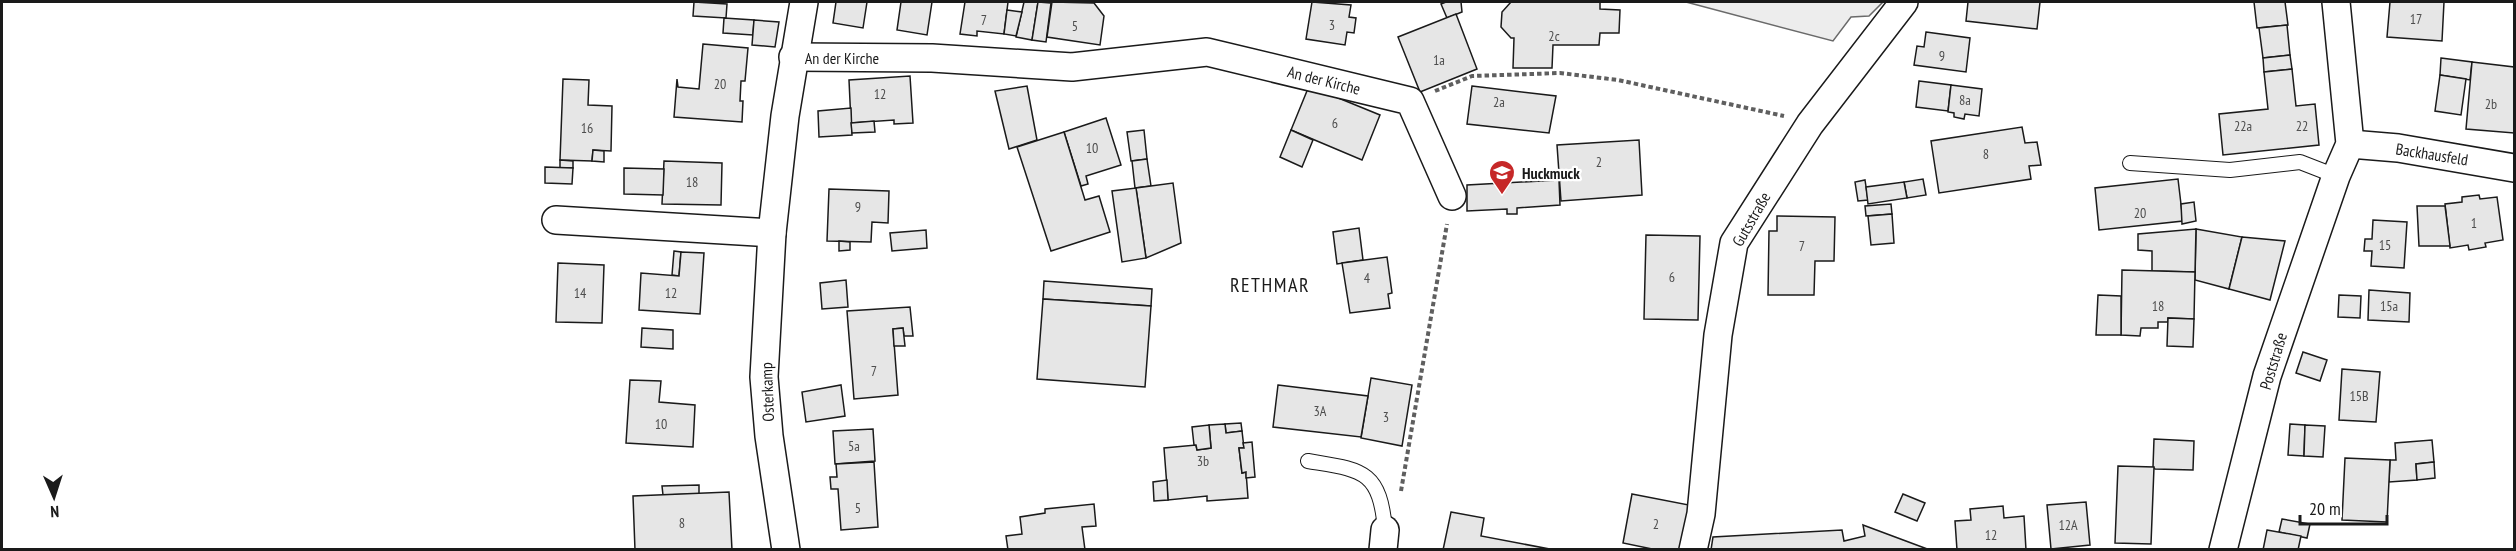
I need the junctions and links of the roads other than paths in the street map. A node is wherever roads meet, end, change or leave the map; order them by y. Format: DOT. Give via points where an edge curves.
graph roads {
  1 [pos="804,2"];
  2 [pos="1904,2"];
  3 [pos="2336,2"];
  4 [pos="794,57"];
  5 [pos="2350,144"];
  6 [pos="2130,163"];
  7 [pos="2514,168"];
  8 [pos="2336,176"];
  9 [pos="1452,196"];
  10 [pos="556,220"];
  11 [pos="772,233"];
  12 [pos="1308,461"];
  13 [pos="1384,540"];
  14 [pos="786,549"];
  15 [pos="1693,549"];
  16 [pos="2223,549"];
  1 -- 4 [label="street, Osterkamp"];
  2 -- 15 [label="street, Gutsstraße" via="1809,124 1734,243 1718,335 1701,514"];
  3 -- 5 [label="street, Poststraße"];
  4 -- 9 [label="street, An der Kirche" via="932,58 1072,67 1207,52 1410,101"];
  4 -- 11 [label="street, Osterkamp"];
  5 -- 7 [label="street, Backhausfeld"];
  5 -- 8 [label="street, Poststraße"];
  6 -- 8 [label="lane" via="2230,170 2300,162"];
  8 -- 16 [label="street, Poststraße" via="2267,376"];
  10 -- 11 [label="street"];
  11 -- 14 [label="street, Osterkamp" via="764,377"];
  12 -- 13 [label="lane" via="1356,470 1374,485 1383,502"];
}
